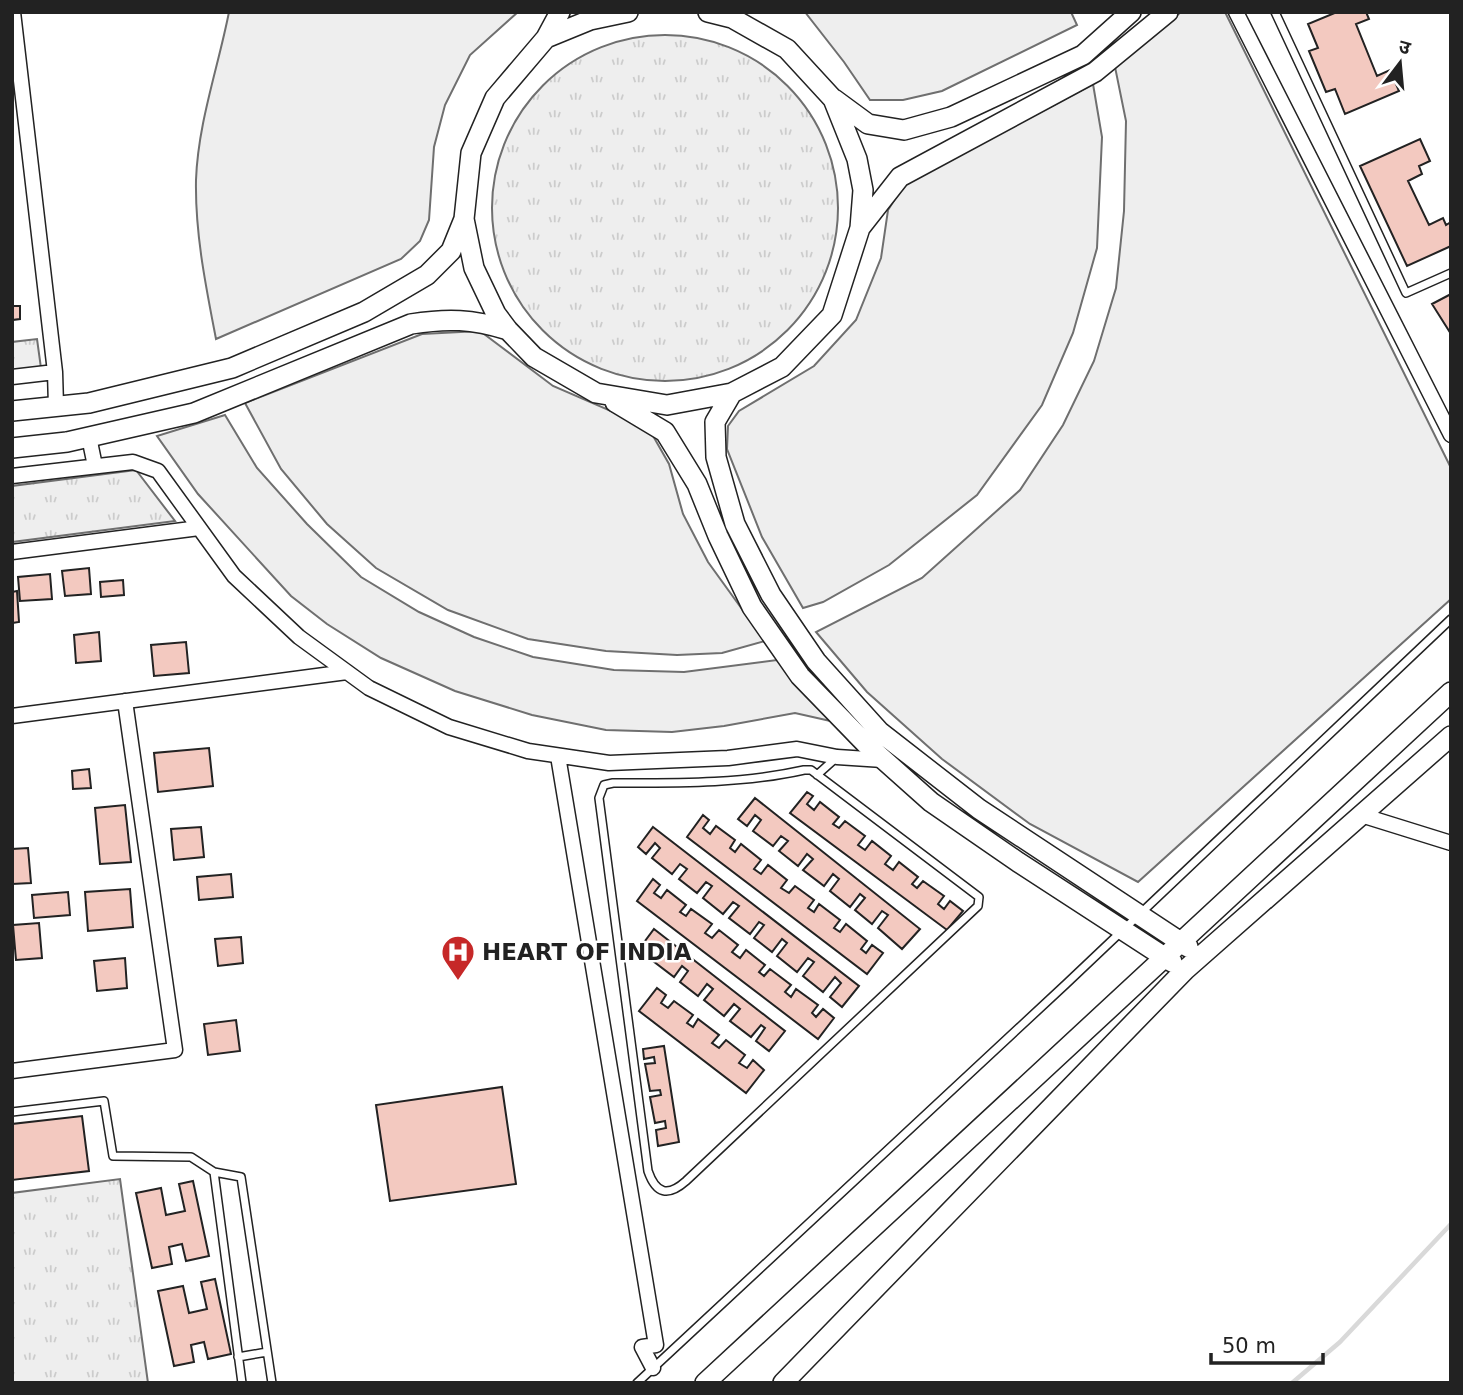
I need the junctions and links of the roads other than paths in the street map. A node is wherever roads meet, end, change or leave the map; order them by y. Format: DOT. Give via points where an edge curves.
graph roads {
  1 [pos="13,12"];
  2 [pos="560,12"];
  3 [pos="628,12"];
  4 [pos="708,12"];
  5 [pos="1131,12"];
  6 [pos="1168,12"];
  7 [pos="1236,12"];
  8 [pos="1275,12"];
  9 [pos="546,38"];
  10 [pos="833,99"];
  11 [pos="464,219"];
  12 [pos="860,229"];
  13 [pos="1451,273"];
  14 [pos="508,330"];
  15 [pos="55,372"];
  16 [pos="12,377"];
  17 [pos="596,393"];
  18 [pos="732,393"];
  19 [pos="56,406"];
  20 [pos="12,411"];
  21 [pos="1451,435"];
  22 [pos="89,437"];
  23 [pos="12,448"];
  24 [pos="94,466"];
  25 [pos="12,476"];
  26 [pos="199,528"];
  27 [pos="12,552"];
  28 [pos="1451,619"];
  29 [pos="347,672"];
  30 [pos="1451,692"];
  31 [pos="125,701"];
  32 [pos="12,716"];
  33 [pos="1451,736"];
  34 [pos="558,756"];
  35 [pos="836,757"];
  36 [pos="883,760"];
  37 [pos="817,775"];
  38 [pos="1361,815"];
  39 [pos="1451,843"];
  40 [pos="1139,915"];
  41 [pos="1123,930"];
  42 [pos="1180,942"];
  43 [pos="1202,956"];
  44 [pos="1164,957"];
  45 [pos="1185,971"];
  46 [pos="12,1070"];
  47 [pos="12,1112"];
  48 [pos="214,1172"];
  49 [pos="267,1352"];
  50 [pos="238,1357"];
  51 [pos="653,1368"];
  52 [pos="242,1383"];
  53 [pos="272,1383"];
  54 [pos="637,1383"];
  55 [pos="705,1383"];
  56 [pos="783,1383"];
  1 -- 15 [label="street"];
  2 -- 9 [label="street"];
  3 -- 9 [label="street" via="590,20"];
  4 -- 10 [label="street" via="732,18 787,49"];
  5 -- 10 [label="street" via="1083,55 951,117 904,130 868,124"];
  6 -- 12 [label="street" via="1095,72 900,177"];
  7 -- 21 [label="street"];
  8 -- 13 [label="lane" via="1406,293"];
  9 -- 11 [label="street" via="495,98 471,153"];
  10 -- 12 [label="street" via="857,159 863,190"];
  11 -- 14 [label="street" via="474,268"];
  11 -- 19 [label="street" via="451,251 427,275 364,312 232,368 89,403"];
  12 -- 18 [label="street" via="832,315 782,367"];
  14 -- 17 [label="street" via="534,357"];
  14 -- 22 [label="street" via="480,321 439,319 411,324 194,413"];
  15 -- 16 [label="street"];
  15 -- 19 [label="street"];
  17 -- 18 [label="street" via="667,405"];
  17 -- 36 [label="street" via="628,407 665,432 697,484 752,607 800,676"];
  18 -- 40 [label="street" via="715,422 716,457 735,524 771,595 816,661 880,732 979,809"];
  19 -- 20 [label="street"];
  22 -- 23 [label="street"];
  22 -- 24 [label="street"];
  24 -- 25 [label="street"];
  24 -- 26 [label="street" via="133,462 158,471"];
  26 -- 27 [label="street"];
  26 -- 29 [label="street" via="234,576 299,637"];
  28 -- 40 [label="lane"];
  29 -- 31 [label="street"];
  29 -- 34 [label="street" via="369,688 449,727"];
  30 -- 42 [label="street"];
  31 -- 32 [label="street"];
  31 -- 46 [label="street" via="175,1050"];
  33 -- 38 [label="street"];
  34 -- 35 [label="street" via="609,763 728,758 797,749"];
  34 -- 51 [label="street" via="656,1345 642,1347"];
  35 -- 36 [label="street"];
  35 -- 37 [label="lane"];
  36 -- 41 [label="street" via="931,802"];
  37 -- 37 [label="lane" via="804,770 687,783 614,783 604,785 600,792 649,1171 659,1189 676,1190 978,906 979,897"];
  38 -- 39 [label="street"];
  38 -- 43 [label="street"];
  40 -- 41 [label="lane"];
  40 -- 42 [label="street"];
  41 -- 44 [label="street"];
  41 -- 51 [label="lane"];
  42 -- 43 [label="street"];
  42 -- 44 [label="street"];
  43 -- 45 [label="street"];
  44 -- 45 [label="street"];
  44 -- 55 [label="street"];
  45 -- 56 [label="street"];
  47 -- 48 [label="lane" via="104,1101 113,1156 191,1157"];
  48 -- 49 [label="lane" via="241,1177"];
  48 -- 50 [label="lane"];
  49 -- 50 [label="lane"];
  49 -- 53 [label="lane"];
  50 -- 52 [label="lane"];
  51 -- 54 [label="lane"];
}
